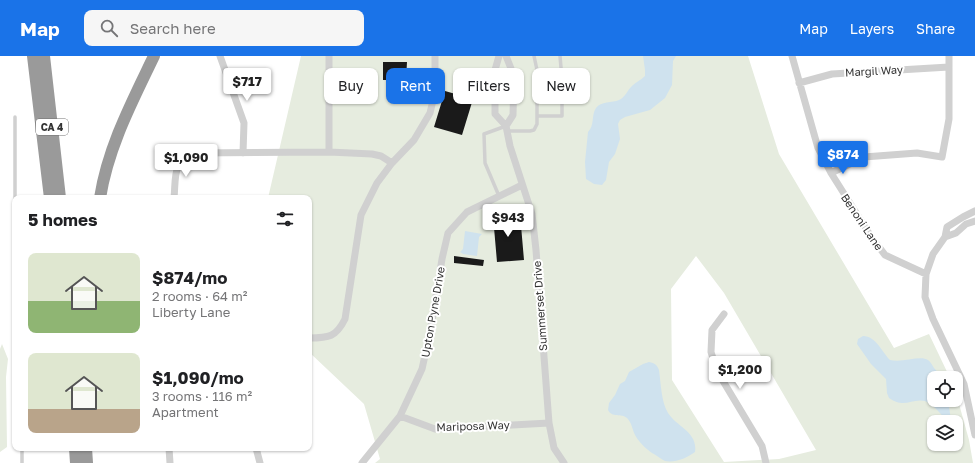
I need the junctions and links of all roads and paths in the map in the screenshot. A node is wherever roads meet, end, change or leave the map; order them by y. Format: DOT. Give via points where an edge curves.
graph roads {
  1 [pos="32,56"];
  2 [pos="44,56"];
  3 [pos="154,56"];
  4 [pos="220,56"];
  5 [pos="329,56"];
  6 [pos="435,56"];
  7 [pos="499,56"];
  8 [pos="506,56"];
  9 [pos="534,56"];
  10 [pos="560,56"];
  11 [pos="792,56"];
  12 [pos="949,56"];
  13 [pos="950,67"];
  14 [pos="799,83"];
  15 [pos="537,116"];
  16 [pos="15,117"];
  17 [pos="506,128"];
  18 [pos="329,152"];
  19 [pos="243,153"];
  20 [pos="392,163"];
  21 [pos="831,173"];
  22 [pos="522,185"];
  23 [pos="15,195"];
  24 [pos="50,195"];
  25 [pos="60,195"];
  26 [pos="101,195"];
  27 [pos="174,195"];
  28 [pos="499,196"];
  29 [pos="975,211"];
  30 [pos="963,217"];
  31 [pos="975,221"];
  32 [pos="966,224"];
  33 [pos="945,237"];
  34 [pos="926,274"];
  35 [pos="724,314"];
  36 [pos="312,338"];
  37 [pos="400,416"];
  38 [pos="549,424"];
  39 [pos="975,435"];
  40 [pos="22,451"];
  41 [pos="75,451"];
  42 [pos="87,451"];
  43 [pos="170,451"];
  44 [pos="257,451"];
  45 [pos="22,463"];
  46 [pos="76,463"];
  47 [pos="88,463"];
  48 [pos="170,463"];
  49 [pos="260,463"];
  50 [pos="362,463"];
  51 [pos="564,463"];
  52 [pos="766,463"];
  1 -- 24 [label="highway, CA 4"];
  2 -- 25 [label="highway, CA 4"];
  3 -- 26 [label="highway" via="117,137"];
  4 -- 19 [label="street" via="244,122"];
  5 -- 18 [label="street"];
  6 -- 20 [label="street" via="435,92 430,113 414,140"];
  7 -- 17 [label="street, Summerset Drive" via="495,70 495,114"];
  8 -- 17 [label="street" via="514,76 513,115"];
  9 -- 15 [label="lane" via="537,70"];
  10 -- 15 [label="lane" via="562,116"];
  11 -- 14 [label="street, Benoni Lane"];
  12 -- 13 [label="street"];
  13 -- 14 [label="street, Margil Way" via="832,74"];
  13 -- 21 [label="street" via="949,119 942,157 917,153 864,157"];
  14 -- 21 [label="street, Benoni Lane" via="818,148"];
  15 -- 17 [label="lane" via="534,130"];
  16 -- 23 [label="lane"];
  17 -- 22 [label="street, Summerset Drive"];
  17 -- 28 [label="lane" via="484,134 485,164"];
  18 -- 19 [label="street"];
  18 -- 20 [label="street" via="372,154"];
  19 -- 27 [label="street" via="194,153 186,156 178,165"];
  20 -- 36 [label="street" via="377,183 361,215 345,319 341,328 330,336"];
  21 -- 34 [label="street, Benoni Lane" via="885,255"];
  22 -- 28 [label="street, Upton Pyne Drive"];
  22 -- 38 [label="street, Summerset Drive" via="532,214"];
  28 -- 37 [label="street, Upton Pyne Drive" via="467,212 448,233 422,370"];
  29 -- 30 [label="street"];
  30 -- 32 [label="street"];
  30 -- 33 [label="street" via="947,227"];
  31 -- 32 [label="street"];
  32 -- 33 [label="street" via="956,233"];
  33 -- 34 [label="street" via="933,254"];
  34 -- 39 [label="street" via="925,297 964,384"];
  35 -- 52 [label="street" via="712,330 711,352 717,371 762,446"];
  37 -- 38 [label="street, Mariposa Way" via="436,429"];
  37 -- 50 [label="street, Upton Pyne Drive"];
  38 -- 51 [label="street, Summerset Drive" via="554,448"];
  40 -- 45 [label="lane"];
  41 -- 46 [label="highway"];
  42 -- 47 [label="highway"];
  43 -- 48 [label="street"];
  44 -- 49 [label="street"];
}
